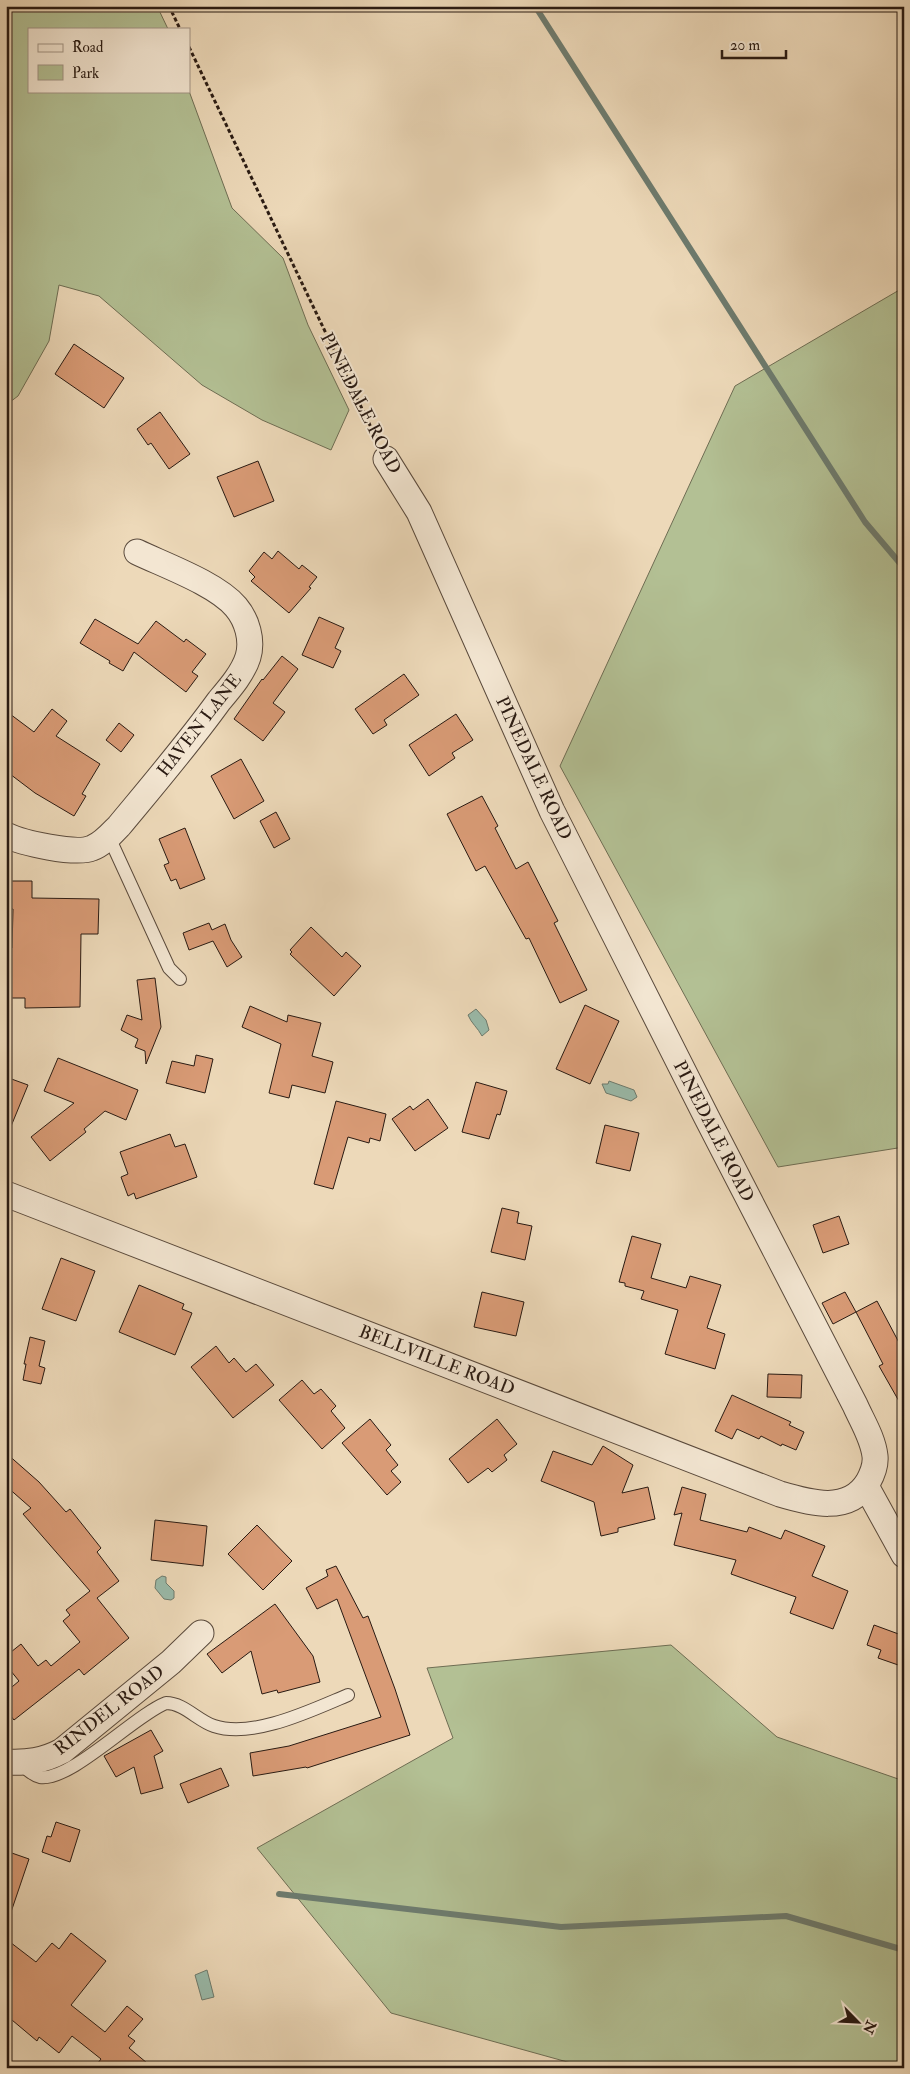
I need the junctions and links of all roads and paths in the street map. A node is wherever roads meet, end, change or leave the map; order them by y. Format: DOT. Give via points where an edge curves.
graph roads {
  1 [pos="169,6"];
  2 [pos="180,28"];
  3 [pos="190,49"];
  4 [pos="386,459"];
  5 [pos="136,552"];
  6 [pos="6,835"];
  7 [pos="109,837"];
  8 [pos="180,980"];
  9 [pos="6,1194"];
  10 [pos="866,1486"];
  11 [pos="904,1555"];
  12 [pos="201,1633"];
  13 [pos="348,1695"];
  14 [pos="12,1762"];
  1 -- 2 [label="path"];
  3 -- 4 [label="path, PINEDALE ROAD"];
  4 -- 10 [label="street, PINEDALE ROAD" via="419,512 556,820 855,1405 875,1455 874,1469"];
  5 -- 7 [label="street, HAVEN LANE" via="216,590 228,599 247,626 250,647 244,666 208,717"];
  6 -- 7 [label="street, HAVEN LANE" via="28,843 85,851"];
  7 -- 8 [label="lane" via="169,968"];
  9 -- 10 [label="street, BELLVILLE ROAD" via="780,1494 828,1504 856,1496"];
  10 -- 11 [label="street"];
  12 -- 14 [label="street, RINDEL ROAD" via="171,1662 62,1751 33,1762"];
  13 -- 14 [label="lane" via="276,1723 226,1729 166,1703 64,1771 37,1776"];
}
